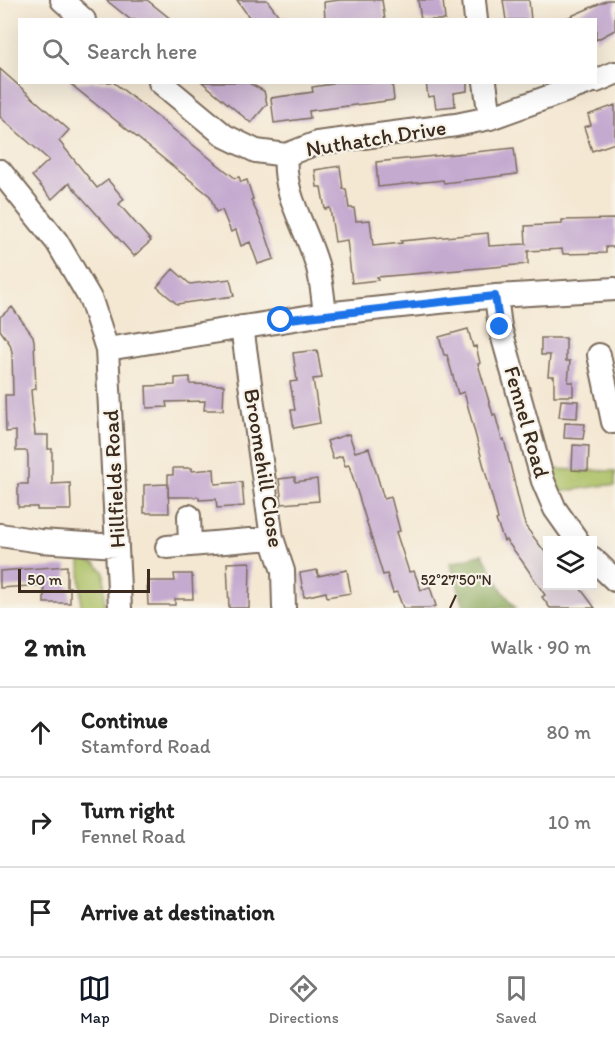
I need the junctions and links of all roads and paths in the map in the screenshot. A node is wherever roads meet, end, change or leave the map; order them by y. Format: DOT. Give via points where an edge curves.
graph roads {
  1 [pos="62,0"];
  2 [pos="474,0"];
  3 [pos="82,18"];
  4 [pos="476,18"];
  5 [pos="615,74"];
  6 [pos="597,81"];
  7 [pos="162,84"];
  8 [pos="485,84"];
  9 [pos="585,84"];
  10 [pos="490,118"];
  11 [pos="286,155"];
  12 [pos="0,171"];
  13 [pos="615,289"];
  14 [pos="495,296"];
  15 [pos="326,314"];
  16 [pos="242,327"];
  17 [pos="107,349"];
  18 [pos="599,355"];
  19 [pos="611,390"];
  20 [pos="613,422"];
  21 [pos="189,516"];
  22 [pos="0,535"];
  23 [pos="574,536"];
  24 [pos="272,538"];
  25 [pos="190,545"];
  26 [pos="117,546"];
  27 [pos="167,547"];
  28 [pos="597,563"];
  29 [pos="615,580"];
  30 [pos="120,608"];
  31 [pos="284,608"];
  1 -- 3 [label="street"];
  2 -- 4 [label="street"];
  5 -- 6 [label="street"];
  7 -- 11 [label="street" via="225,136 256,151"];
  8 -- 10 [label="street"];
  9 -- 10 [label="street, Nuthatch Drive"];
  10 -- 11 [label="street, Nuthatch Drive" via="317,143"];
  11 -- 15 [label="street, Nuthatch Drive" via="284,172 318,267"];
  12 -- 17 [label="street, Hillfields Road" via="57,242 91,300"];
  13 -- 14 [label="street"];
  14 -- 15 [label="street"];
  14 -- 23 [label="street, Fennel Road" via="543,481 555,509"];
  15 -- 16 [label="street"];
  16 -- 17 [label="street"];
  16 -- 24 [label="street, Broomehill Close"];
  17 -- 26 [label="street, Hillfields Road"];
  18 -- 19 [label="street"];
  19 -- 20 [label="street"];
  21 -- 25 [label="street"];
  22 -- 26 [label="street"];
  24 -- 25 [label="street"];
  24 -- 31 [label="street, Broomehill Close" via="283,572"];
  25 -- 27 [label="street"];
  26 -- 30 [label="street, Hillfields Road"];
  28 -- 29 [label="street"];
}
